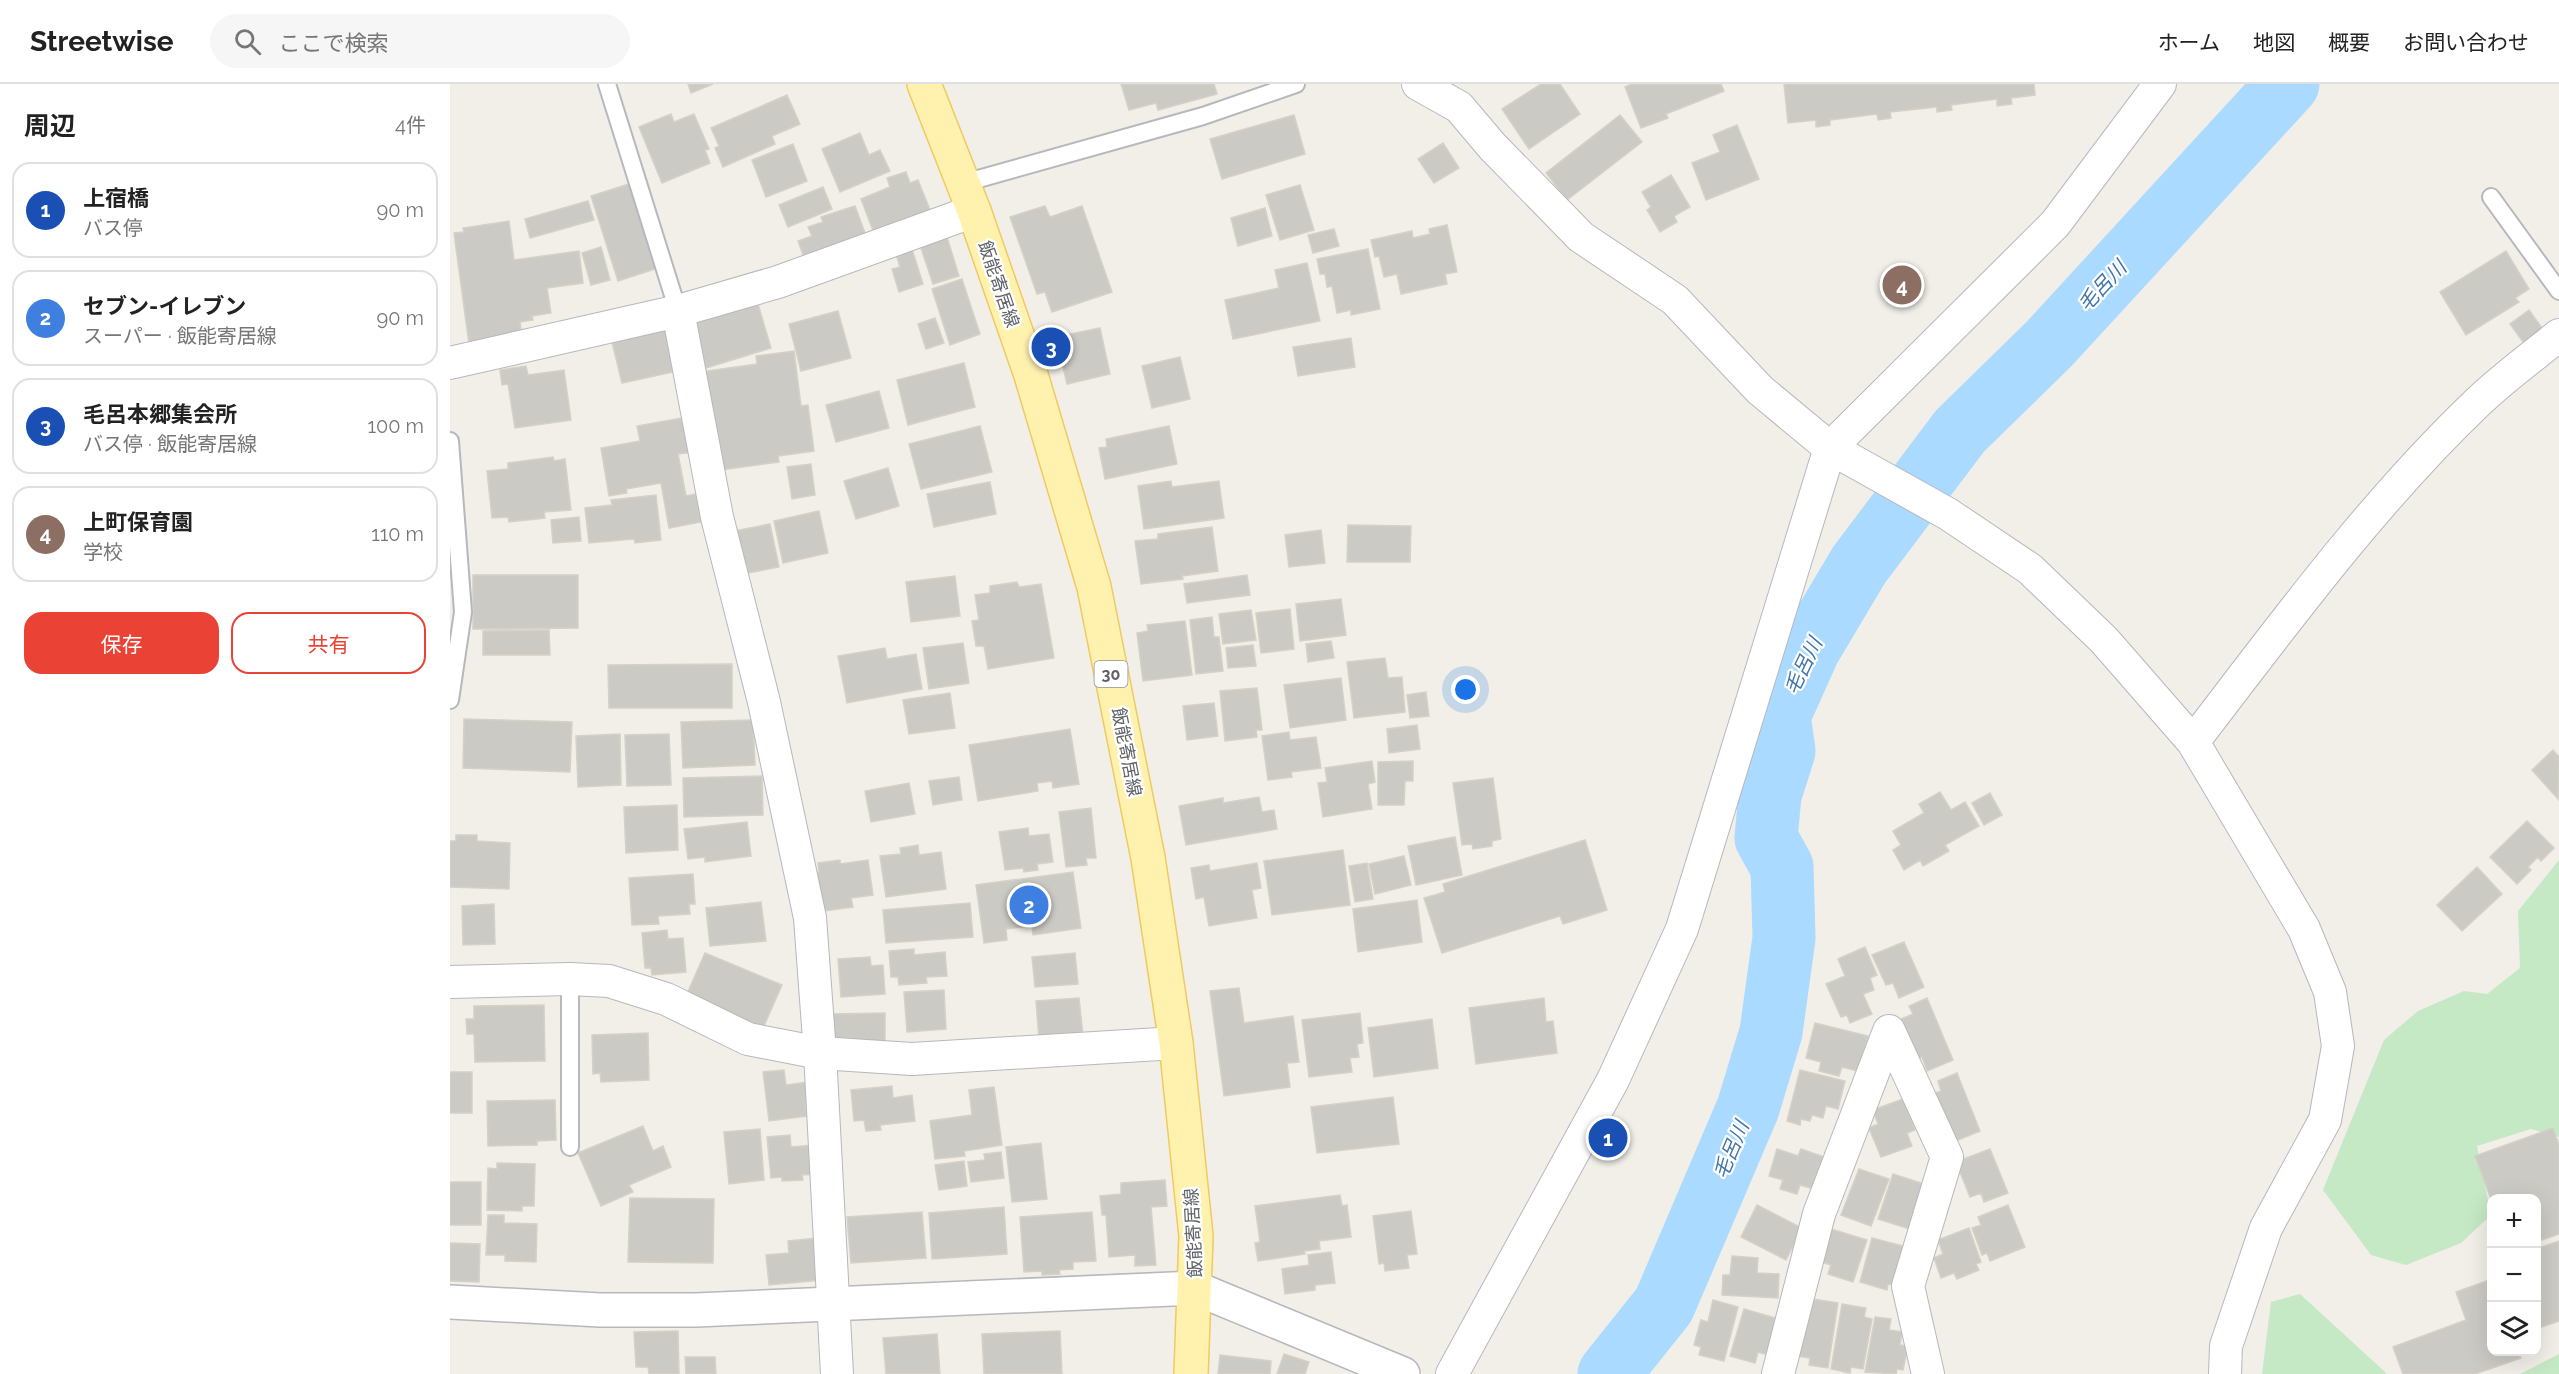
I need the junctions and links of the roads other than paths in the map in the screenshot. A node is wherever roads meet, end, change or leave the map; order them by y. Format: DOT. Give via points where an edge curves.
graph roads {
  1 [pos="607,84"];
  2 [pos="924,84"];
  3 [pos="1296,84"];
  4 [pos="1418,84"];
  5 [pos="2160,84"];
  6 [pos="969,197"];
  7 [pos="2491,197"];
  8 [pos="2559,291"];
  9 [pos="678,311"];
  10 [pos="2559,335"];
  11 [pos="450,363"];
  12 [pos="450,441"];
  13 [pos="1841,453"];
  14 [pos="450,700"];
  15 [pos="2193,742"];
  16 [pos="570,979"];
  17 [pos="450,982"];
  18 [pos="1176,1043"];
  19 [pos="820,1053"];
  20 [pos="570,1147"];
  21 [pos="1195,1288"];
  22 [pos="450,1302"];
  23 [pos="834,1304"];
  24 [pos="837,1374"];
  25 [pos="1191,1374"];
  26 [pos="1403,1374"];
  27 [pos="1452,1374"];
  28 [pos="1778,1374"];
  29 [pos="1928,1374"];
  30 [pos="2225,1374"];
  1 -- 9 [label="lane"];
  2 -- 6 [label="main road, 飯能寄居線 / 30"];
  3 -- 6 [label="lane"];
  4 -- 13 [label="street" via="1459,106 1492,146 1581,237 1675,300 1760,390"];
  5 -- 13 [label="street" via="2055,224"];
  6 -- 9 [label="street" via="778,282"];
  6 -- 18 [label="main road, 飯能寄居線 / 30" via="1031,375 1094,587 1148,858"];
  7 -- 8 [label="lane"];
  9 -- 11 [label="street"];
  9 -- 19 [label="street" via="717,517 764,702 810,918"];
  10 -- 15 [label="street" via="2478,401 2403,481 2326,570"];
  12 -- 14 [label="lane" via="463,612"];
  13 -- 15 [label="street" via="1948,514 2030,569 2104,640"];
  13 -- 27 [label="street" via="1682,929 1613,1080"];
  15 -- 30 [label="street" via="2304,928 2330,992 2338,1046 2325,1119 2266,1228 2226,1346"];
  16 -- 17 [label="street"];
  16 -- 19 [label="street" via="609,981 666,999 748,1039"];
  16 -- 20 [label="lane"];
  18 -- 19 [label="street" via="912,1059"];
  18 -- 21 [label="main road, 飯能寄居線 / 30" via="1196,1236"];
  19 -- 23 [label="street"];
  21 -- 23 [label="street"];
  21 -- 25 [label="main road, 飯能寄居線 / 30"];
  21 -- 26 [label="street"];
  22 -- 23 [label="street" via="600,1311"];
  23 -- 24 [label="street"];
  28 -- 29 [label="street" via="1819,1214 1889,1031 1947,1157 1908,1286"];
}
